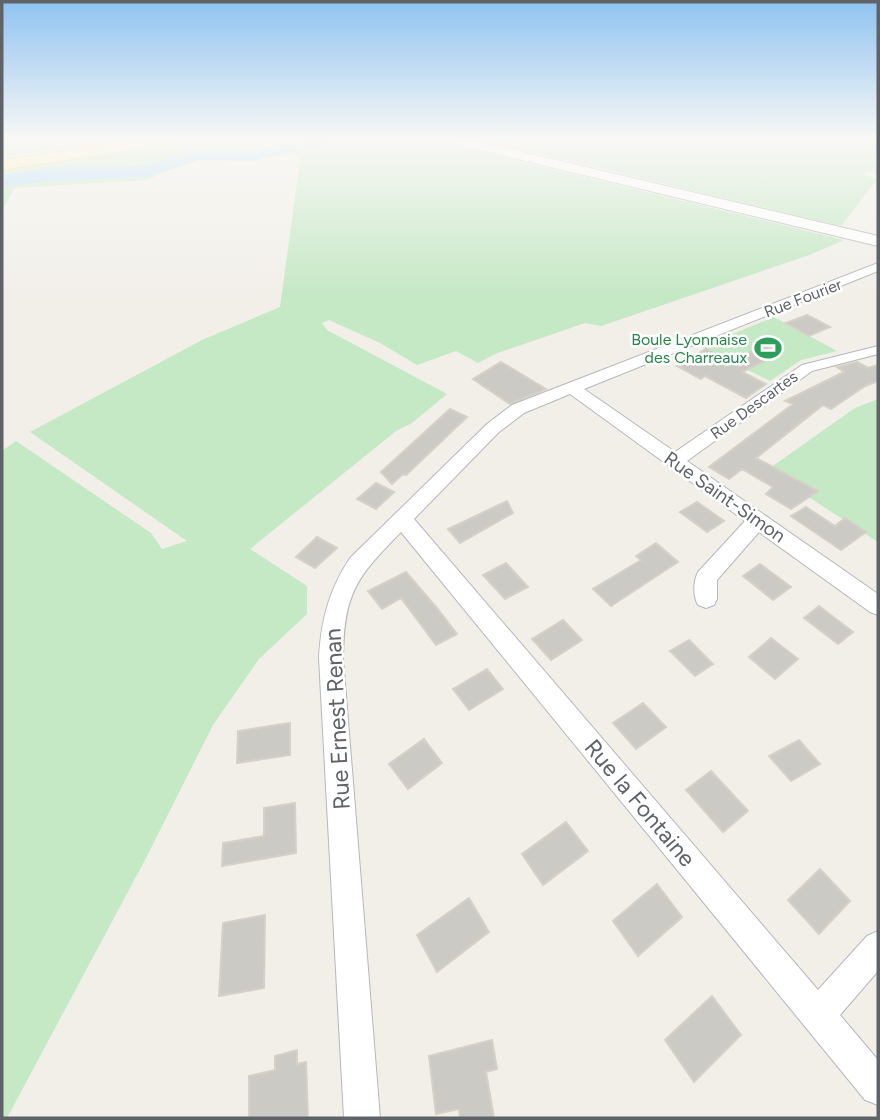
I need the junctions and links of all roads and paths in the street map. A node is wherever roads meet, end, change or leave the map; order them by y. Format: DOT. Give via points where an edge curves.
graph roads {
  1 [pos="670,191"];
  2 [pos="878,241"];
  3 [pos="878,267"];
  4 [pos="863,274"];
  5 [pos="878,283"];
  6 [pos="878,350"];
  7 [pos="572,388"];
  8 [pos="675,461"];
  9 [pos="402,519"];
  10 [pos="758,520"];
  11 [pos="705,599"];
  12 [pos="878,606"];
  13 [pos="878,947"];
  14 [pos="818,1015"];
  15 [pos="878,1087"];
  16 [pos="362,1118"];
  1 -- 2 [label="main road"];
  3 -- 4 [label="street, Rue Fourier"];
  4 -- 5 [label="street"];
  4 -- 7 [label="street, Rue Fourier"];
  6 -- 8 [label="street, Rue Descartes" via="807,368"];
  7 -- 8 [label="street, Rue Saint-Simon"];
  7 -- 9 [label="street, Rue Ernest Renan" via="508,416"];
  8 -- 10 [label="street, Rue Saint-Simon"];
  9 -- 14 [label="street, Rue la Fontaine"];
  9 -- 16 [label="street, Rue Ernest Renan" via="351,574 331,622"];
  10 -- 11 [label="street" via="706,578"];
  10 -- 12 [label="street, Rue Saint-Simon"];
  13 -- 14 [label="street"];
  14 -- 15 [label="street, Rue la Fontaine"];
}
